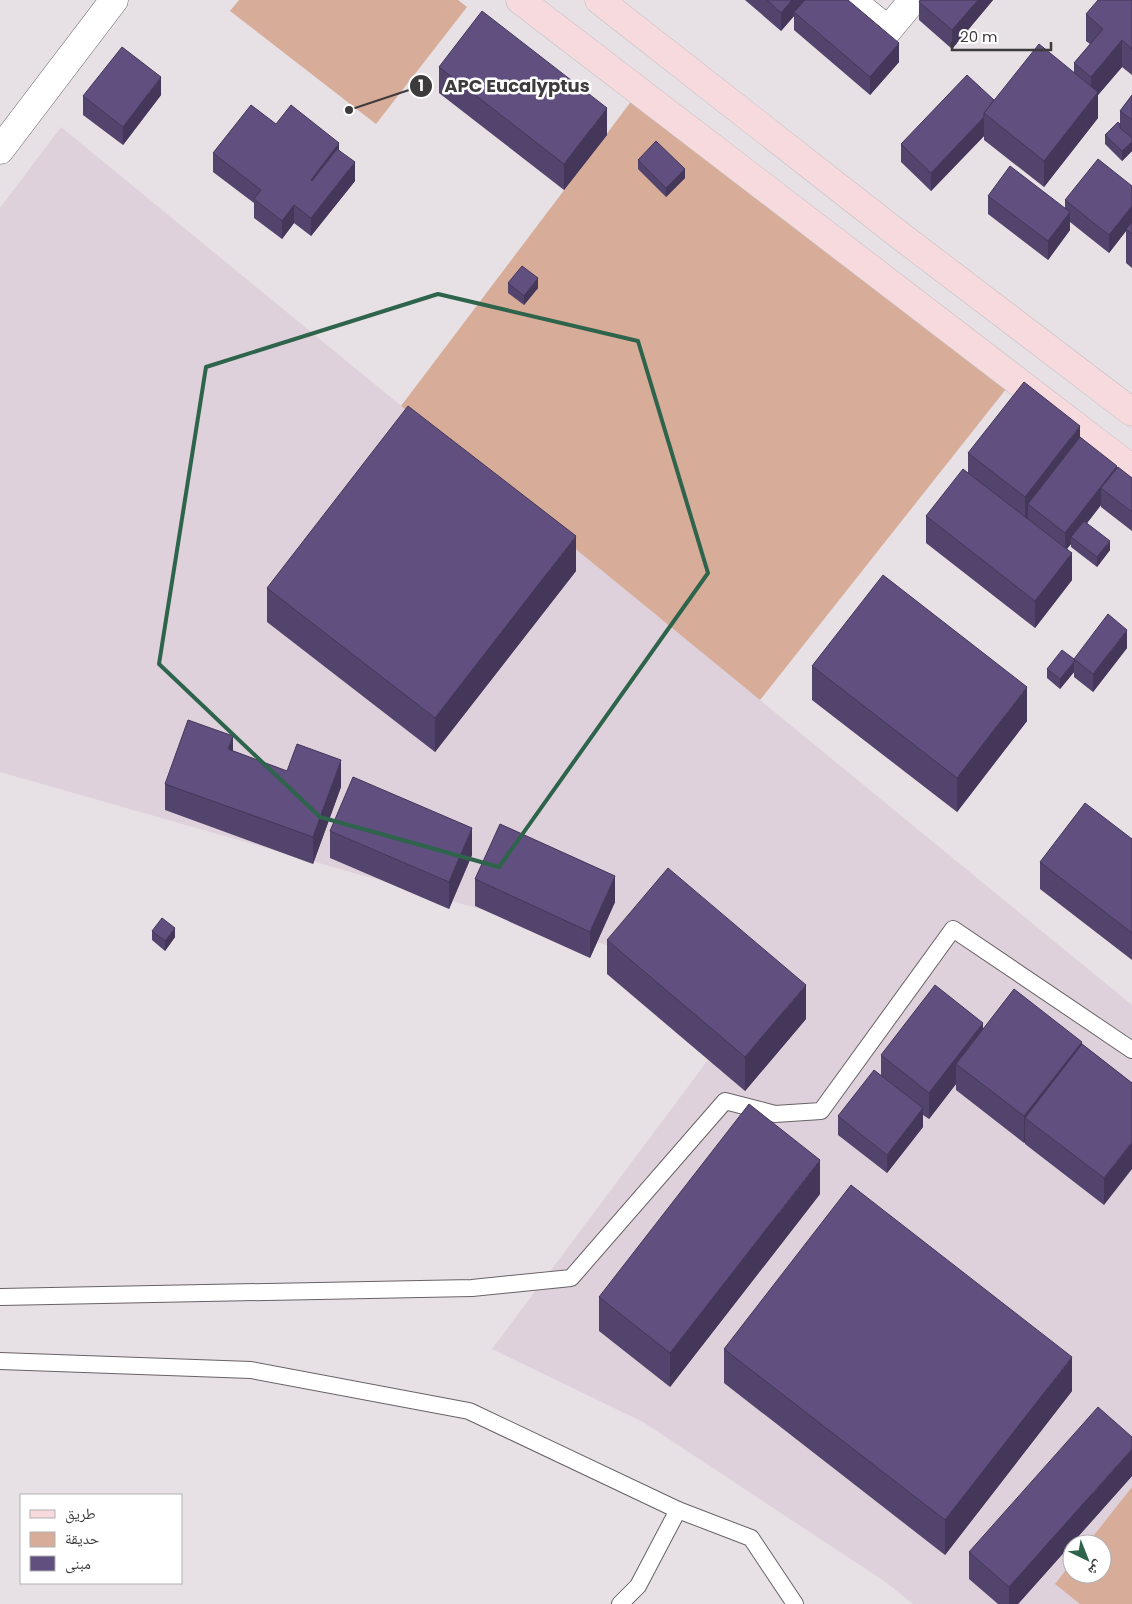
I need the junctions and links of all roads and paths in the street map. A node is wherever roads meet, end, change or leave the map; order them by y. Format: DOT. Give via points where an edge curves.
graph roads {
  1 [pos="114,0"];
  2 [pos="520,0"];
  3 [pos="598,0"];
  4 [pos="851,0"];
  5 [pos="913,0"];
  6 [pos="0,150"];
  7 [pos="1130,406"];
  8 [pos="1132,469"];
  9 [pos="1132,1050"];
  10 [pos="0,1297"];
  11 [pos="0,1361"];
  12 [pos="678,1510"];
  13 [pos="620,1604"];
  14 [pos="795,1604"];
  1 -- 6 [label="street"];
  2 -- 8 [label="main road"];
  3 -- 7 [label="main road" via="906,240"];
  4 -- 5 [label="street" via="888,30"];
  9 -- 10 [label="lane" via="953,929 821,1110 775,1114 725,1101 571,1278 472,1288"];
  11 -- 12 [label="lane" via="250,1370 470,1411"];
  12 -- 13 [label="lane" via="638,1586"];
  12 -- 14 [label="lane" via="751,1538"];
}
